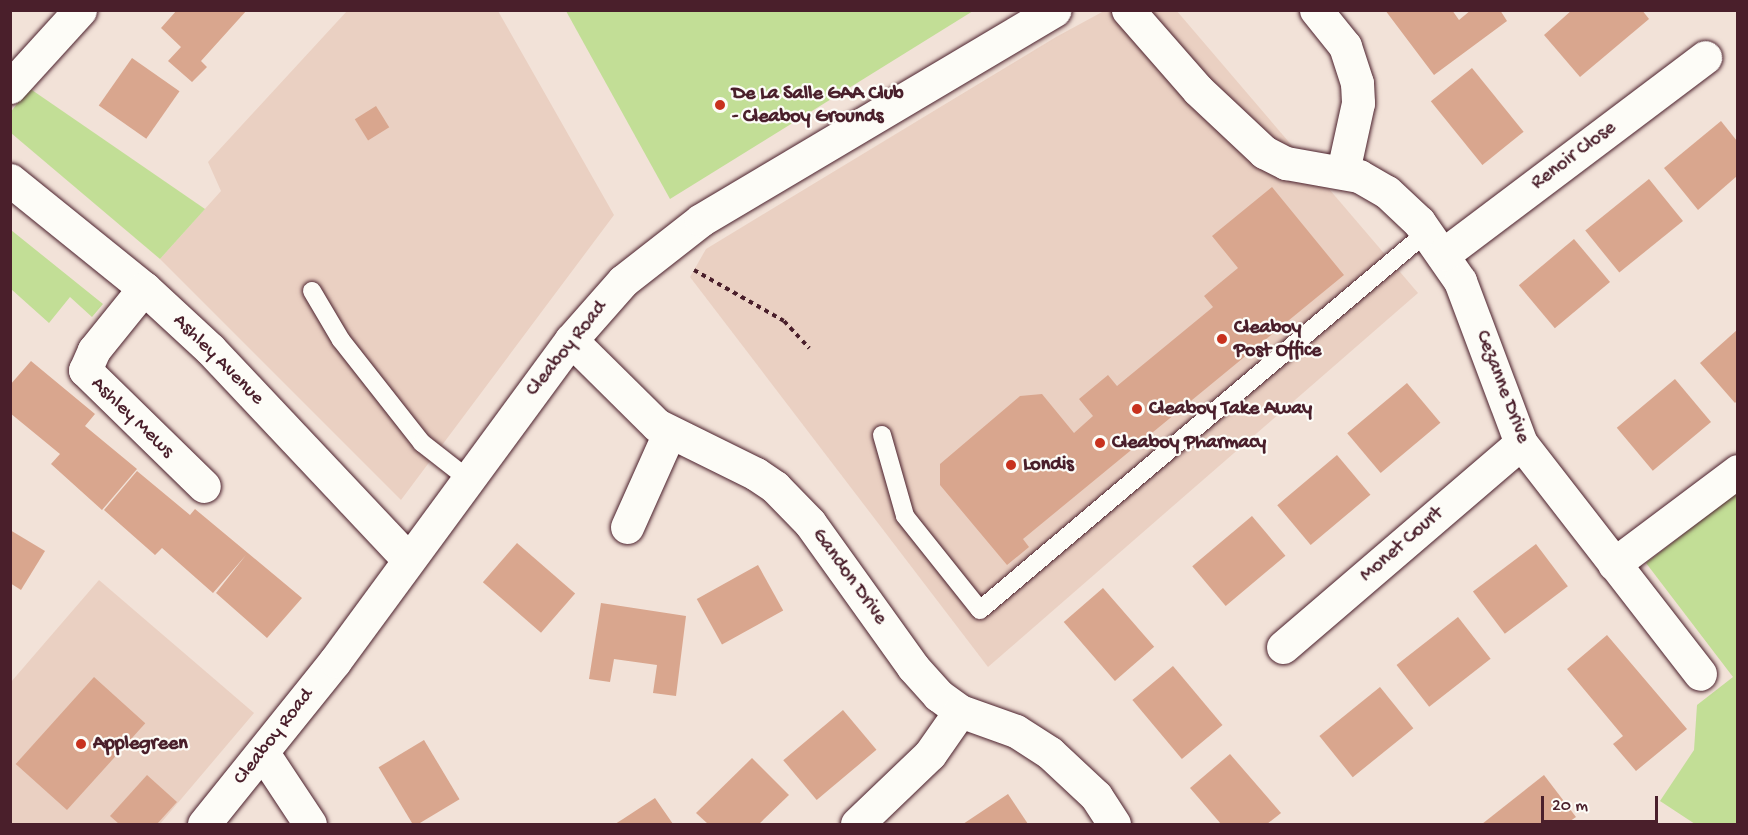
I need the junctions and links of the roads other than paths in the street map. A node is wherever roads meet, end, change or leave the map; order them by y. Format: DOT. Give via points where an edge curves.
graph roads {
  1 [pos="80,10"];
  2 [pos="1054,10"];
  3 [pos="1128,10"];
  4 [pos="1316,10"];
  5 [pos="1705,57"];
  6 [pos="10,87"];
  7 [pos="1343,171"];
  8 [pos="10,180"];
  9 [pos="1436,243"];
  10 [pos="144,288"];
  11 [pos="312,291"];
  12 [pos="571,340"];
  13 [pos="669,433"];
  14 [pos="882,435"];
  15 [pos="1521,443"];
  16 [pos="1737,471"];
  17 [pos="467,478"];
  18 [pos="204,486"];
  19 [pos="627,527"];
  20 [pos="408,559"];
  21 [pos="1614,564"];
  22 [pos="1283,647"];
  23 [pos="1700,674"];
  24 [pos="960,711"];
  25 [pos="263,753"];
  26 [pos="204,825"];
  27 [pos="310,825"];
  28 [pos="857,825"];
  29 [pos="1114,825"];
  1 -- 6 [label="street"];
  2 -- 12 [label="street, Cleaboy Road" via="701,220 623,280"];
  3 -- 7 [label="street, Cezanne Drive" via="1198,90 1264,152 1286,163"];
  4 -- 7 [label="street" via="1345,46 1357,83 1359,103"];
  5 -- 9 [label="street, Renoir Close"];
  7 -- 9 [label="street, Cezanne Drive" via="1387,192"];
  8 -- 10 [label="street, Ashley Avenue"];
  9 -- 14 [label="lane" via="980,610 906,516"];
  9 -- 15 [label="street, Cezanne Drive" via="1467,297"];
  10 -- 18 [label="street, Ashley Mews" via="94,350 85,370"];
  10 -- 20 [label="street, Ashley Avenue" via="210,349"];
  11 -- 17 [label="lane" via="341,340 422,443"];
  12 -- 13 [label="street, Gandon Drive" via="634,406"];
  12 -- 17 [label="street, Cleaboy Road"];
  13 -- 19 [label="street"];
  13 -- 24 [label="street, Gandon Drive" via="756,474 792,502 913,667 938,695"];
  15 -- 21 [label="street, Cezanne Drive"];
  15 -- 22 [label="street, Monet Court"];
  16 -- 21 [label="street"];
  17 -- 20 [label="street, Cleaboy Road"];
  20 -- 25 [label="street, Cleaboy Road"];
  21 -- 23 [label="street, Cezanne Drive"];
  24 -- 28 [label="street" via="930,754"];
  24 -- 29 [label="street, Gandon Drive" via="1016,732 1050,753 1096,796"];
  25 -- 26 [label="street, Cleaboy Road"];
  25 -- 27 [label="street"];
}
